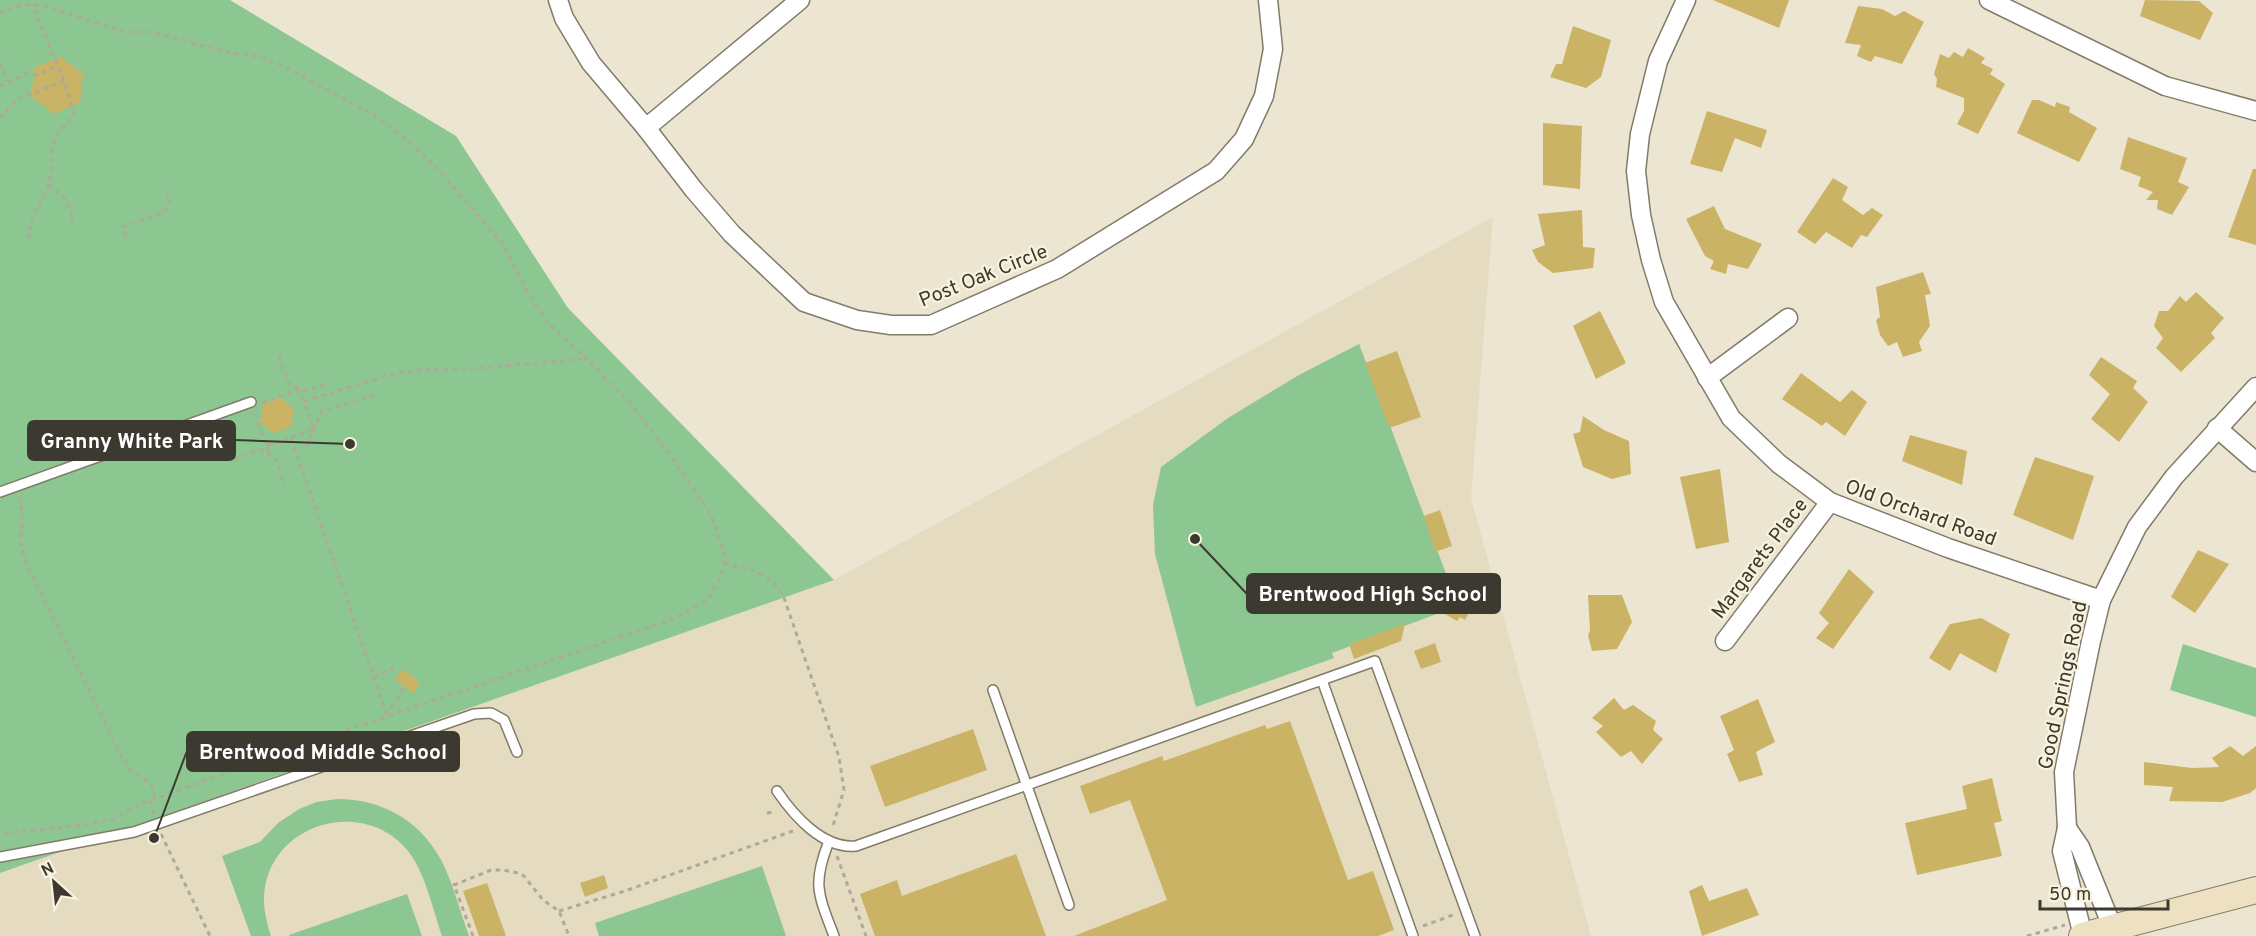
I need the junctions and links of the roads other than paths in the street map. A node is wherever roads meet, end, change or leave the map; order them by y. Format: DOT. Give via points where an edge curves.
graph roads {
  1 [pos="558,0"];
  2 [pos="800,0"];
  3 [pos="1268,0"];
  4 [pos="1686,0"];
  5 [pos="1989,0"];
  6 [pos="2256,111"];
  7 [pos="646,128"];
  8 [pos="1788,318"];
  9 [pos="1707,378"];
  10 [pos="2256,387"];
  11 [pos="251,404"];
  12 [pos="2217,428"];
  13 [pos="2256,462"];
  14 [pos="0,492"];
  15 [pos="1830,502"];
  16 [pos="2101,600"];
  17 [pos="1725,641"];
  18 [pos="1322,680"];
  19 [pos="993,690"];
  20 [pos="517,752"];
  21 [pos="1026,786"];
  22 [pos="777,791"];
  23 [pos="2067,828"];
  24 [pos="832,842"];
  25 [pos="0,857"];
  26 [pos="2256,890"];
  27 [pos="1069,905"];
  28 [pos="2114,932"];
  29 [pos="1412,933"];
  30 [pos="834,936"];
  31 [pos="1475,936"];
  32 [pos="2082,936"];
  1 -- 7 [label="street, Post Oak Circle" via="564,18 591,63"];
  2 -- 7 [label="street"];
  3 -- 7 [label="street, Post Oak Circle" via="1273,49 1264,96 1244,139 1216,171 1057,269 931,325 858,320 804,302 732,234"];
  4 -- 9 [label="street, Old Orchard Road" via="1651,83 1636,171 1641,215 1664,302"];
  5 -- 6 [label="street" via="2165,86"];
  8 -- 9 [label="street"];
  9 -- 15 [label="street, Old Orchard Road" via="1731,418 1779,464"];
  10 -- 12 [label="street, Good Springs Road"];
  11 -- 14 [label="lane"];
  12 -- 13 [label="street"];
  12 -- 16 [label="street, Good Springs Road" via="2137,526"];
  15 -- 16 [label="street, Old Orchard Road" via="1948,548"];
  15 -- 17 [label="street, Margarets Place"];
  16 -- 23 [label="street, Good Springs Road" via="2064,772"];
  18 -- 21 [label="lane"];
  18 -- 29 [label="lane"];
  18 -- 31 [label="lane" via="1375,661"];
  19 -- 21 [label="lane"];
  20 -- 25 [label="lane" via="504,720 491,713 474,714 134,832"];
  21 -- 24 [label="lane" via="862,844"];
  21 -- 27 [label="lane"];
  22 -- 24 [label="lane" via="796,815"];
  23 -- 28 [label="street, Good Springs Road" via="2080,847"];
  23 -- 32 [label="street, Good Springs Road" via="2062,851"];
  24 -- 30 [label="lane" via="820,864 817,884"];
  26 -- 28 [label="main road"];
  28 -- 32 [label="main road"];
}
